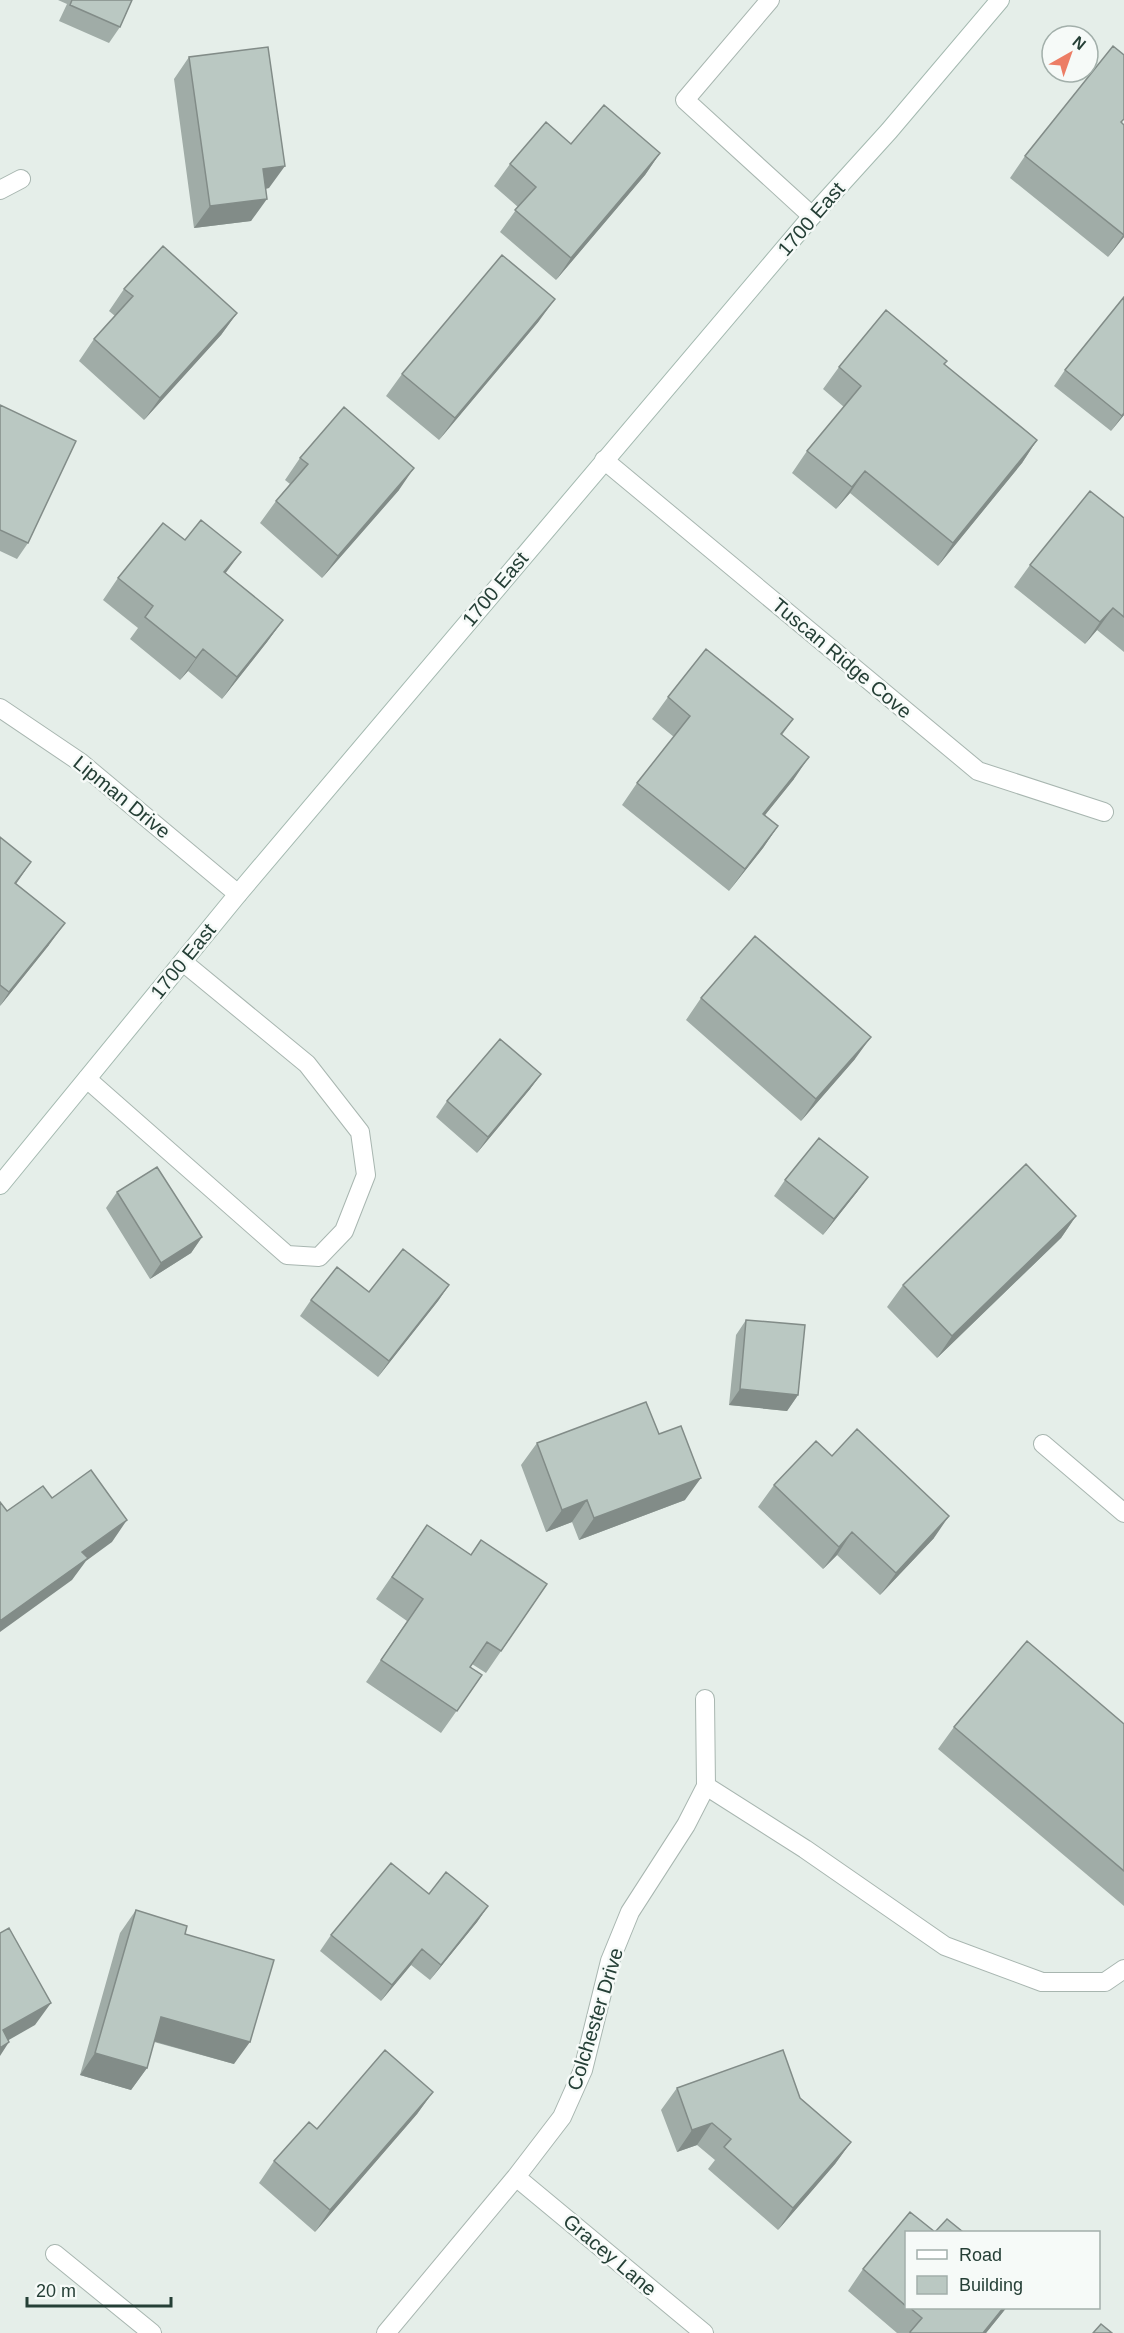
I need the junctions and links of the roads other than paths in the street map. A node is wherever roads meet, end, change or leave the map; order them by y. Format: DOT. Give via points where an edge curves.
graph roads {
  1 [pos="770,0"];
  2 [pos="1000,0"];
  3 [pos="21,179"];
  4 [pos="0,190"];
  5 [pos="812,216"];
  6 [pos="604,460"];
  7 [pos="0,708"];
  8 [pos="1104,812"];
  9 [pos="238,894"];
  10 [pos="183,962"];
  11 [pos="87,1079"];
  12 [pos="0,1185"];
  13 [pos="1042,1444"];
  14 [pos="1124,1513"];
  15 [pos="705,1699"];
  16 [pos="706,1786"];
  17 [pos="1124,1969"];
  18 [pos="516,2177"];
  19 [pos="55,2254"];
  20 [pos="152,2333"];
  21 [pos="386,2333"];
  22 [pos="704,2333"];
  1 -- 5 [label="street" via="685,100"];
  2 -- 5 [label="street, 1700 East"];
  3 -- 4 [label="street"];
  5 -- 6 [label="street, 1700 East"];
  6 -- 8 [label="street, Tuscan Ridge Cove" via="978,771"];
  6 -- 9 [label="street, 1700 East"];
  7 -- 9 [label="street, Lipman Drive" via="80,762"];
  9 -- 10 [label="street, 1700 East"];
  10 -- 11 [label="street, 1700 East"];
  10 -- 11 [label="street" via="307,1064 360,1132 366,1175 344,1231 319,1257 287,1255"];
  11 -- 12 [label="street, 1700 East"];
  13 -- 14 [label="street"];
  15 -- 16 [label="street, Colchester Drive"];
  16 -- 17 [label="street" via="945,1946 1042,1982 1105,1982"];
  16 -- 18 [label="street, Colchester Drive" via="686,1825 630,1912 610,1961 583,2070 562,2117"];
  18 -- 21 [label="street, Colchester Drive"];
  18 -- 22 [label="street, Gracey Lane"];
  19 -- 20 [label="street"];
}
